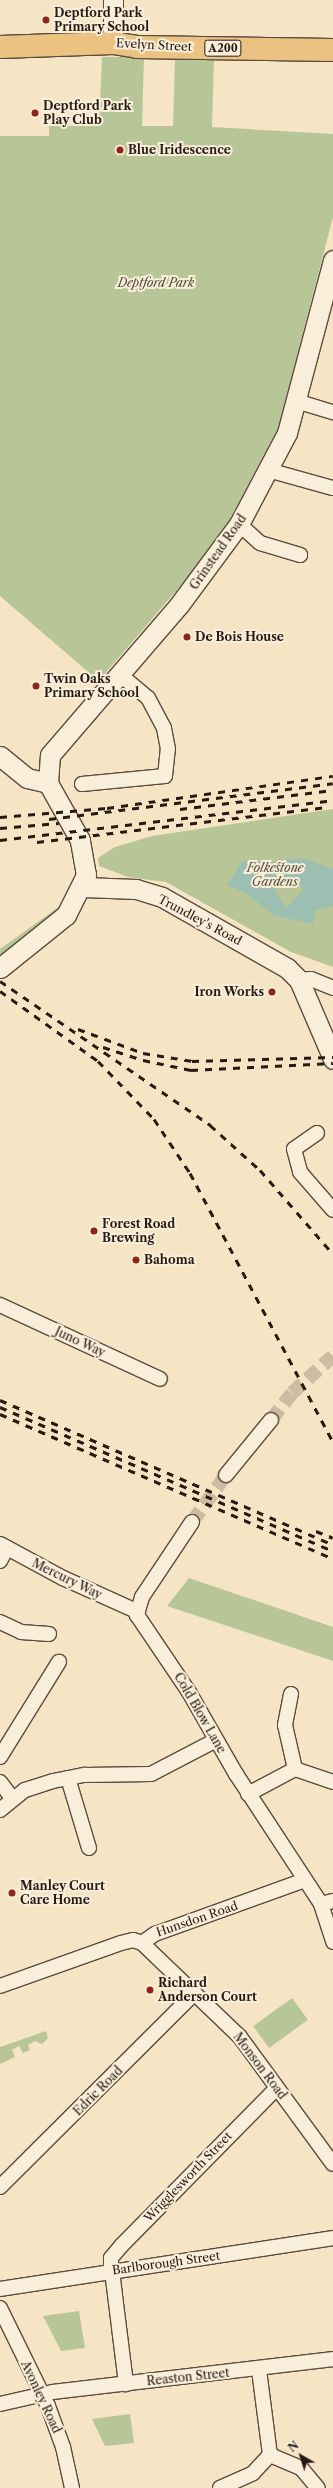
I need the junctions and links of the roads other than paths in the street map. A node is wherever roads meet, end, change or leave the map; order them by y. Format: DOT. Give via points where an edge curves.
graph roads {
  1 [pos="113,0"];
  2 [pos="113,43"];
  3 [pos="0,47"];
  4 [pos="333,50"];
  5 [pos="333,260"];
  6 [pos="296,401"];
  7 [pos="333,412"];
  8 [pos="268,470"];
  9 [pos="333,488"];
  10 [pos="239,524"];
  11 [pos="300,555"];
  12 [pos="124,678"];
  13 [pos="0,756"];
  14 [pos="48,783"];
  15 [pos="82,784"];
  16 [pos="83,887"];
  17 [pos="0,968"];
  18 [pos="299,980"];
  19 [pos="333,988"];
  20 [pos="333,1059"];
  21 [pos="317,1133"];
  22 [pos="333,1210"];
  23 [pos="0,1305"];
  24 [pos="160,1379"];
  25 [pos="271,1420"];
  26 [pos="226,1475"];
  27 [pos="192,1522"];
  28 [pos="4,1546"];
  29 [pos="0,1561"];
  30 [pos="136,1611"];
  31 [pos="0,1622"];
  32 [pos="49,1634"];
  33 [pos="59,1662"];
  34 [pos="291,1694"];
  35 [pos="216,1740"];
  36 [pos="0,1757"];
  37 [pos="295,1769"];
  38 [pos="68,1778"];
  39 [pos="0,1782"];
  40 [pos="333,1782"];
  41 [pos="248,1794"];
  42 [pos="12,1798"];
  43 [pos="0,1810"];
  44 [pos="89,1848"];
  45 [pos="305,1880"];
  46 [pos="327,1903"];
  47 [pos="333,1942"];
  48 [pos="142,1943"];
  49 [pos="0,1986"];
  50 [pos="195,1994"];
  51 [pos="276,2088"];
  52 [pos="333,2164"];
  53 [pos="0,2187"];
  54 [pos="333,2238"];
  55 [pos="111,2271"];
  56 [pos="0,2289"];
  57 [pos="0,2308"];
  58 [pos="333,2359"];
  59 [pos="258,2370"];
  60 [pos="126,2384"];
  61 [pos="43,2396"];
  62 [pos="0,2404"];
  63 [pos="270,2455"];
  64 [pos="72,2488"];
  65 [pos="220,2488"];
  66 [pos="318,2488"];
  1 -- 2 [label="street"];
  2 -- 3 [label="main road, Evelyn Street / A200"];
  2 -- 4 [label="main road, Evelyn Street / A200" via="137,47"];
  5 -- 6 [label="street, Grinstead Road"];
  6 -- 7 [label="street"];
  6 -- 8 [label="street, Grinstead Road" via="287,433"];
  8 -- 9 [label="street"];
  8 -- 10 [label="street, Grinstead Road"];
  10 -- 11 [label="street" via="260,543"];
  10 -- 14 [label="street, Grinstead Road" via="179,605 62,736 50,755"];
  12 -- 15 [label="street" via="148,698 164,728 168,749 165,776"];
  13 -- 14 [label="street" via="27,778"];
  14 -- 16 [label="street" via="84,852"];
  16 -- 17 [label="street" via="58,924"];
  16 -- 18 [label="street, Trundley's Road" via="136,889 162,897 287,968"];
  18 -- 19 [label="street" via="311,979"];
  18 -- 20 [label="street"];
  21 -- 22 [label="street" via="294,1149 300,1172"];
  23 -- 24 [label="street, Juno Way"];
  25 -- 26 [label="street"];
  27 -- 30 [label="street"];
  28 -- 29 [label="street"];
  28 -- 30 [label="street, Mercury Way"];
  30 -- 35 [label="street, Cold Blow Lane" via="138,1620 175,1670"];
  31 -- 32 [label="street" via="20,1632"];
  33 -- 36 [label="street"];
  34 -- 37 [label="street" via="284,1725"];
  35 -- 38 [label="street" via="175,1764 143,1777 101,1775"];
  35 -- 41 [label="street, Cold Blow Lane"];
  37 -- 40 [label="street"];
  37 -- 41 [label="street"];
  38 -- 42 [label="street" via="38,1785"];
  38 -- 44 [label="street"];
  39 -- 42 [label="street"];
  41 -- 45 [label="street, Cold Blow Lane"];
  42 -- 43 [label="street"];
  45 -- 46 [label="street, Cold Blow Lane"];
  45 -- 48 [label="street, Hunsdon Road" via="155,1934"];
  46 -- 47 [label="street, Cold Blow Lane"];
  48 -- 49 [label="street, Hunsdon Road" via="133,1940 121,1943"];
  48 -- 50 [label="street, Monson Road"];
  50 -- 51 [label="street, Monson Road" via="240,2037"];
  50 -- 53 [label="street, Edric Road"];
  51 -- 52 [label="street, Monson Road"];
  51 -- 55 [label="street, Wrigglesworth Street" via="113,2254"];
  54 -- 55 [label="street, Barlborough Street"];
  55 -- 56 [label="street, Barlborough Street"];
  55 -- 60 [label="street, Wrigglesworth Street"];
  57 -- 61 [label="street, Avonley Road"];
  58 -- 59 [label="street, Reaston Street"];
  59 -- 60 [label="street, Reaston Street"];
  59 -- 63 [label="street"];
  60 -- 61 [label="street, Reaston Street"];
  61 -- 62 [label="street, Reaston Street"];
  61 -- 64 [label="street, Avonley Road" via="63,2447"];
  63 -- 65 [label="street" via="253,2473"];
  63 -- 66 [label="street" via="301,2468"];
}
